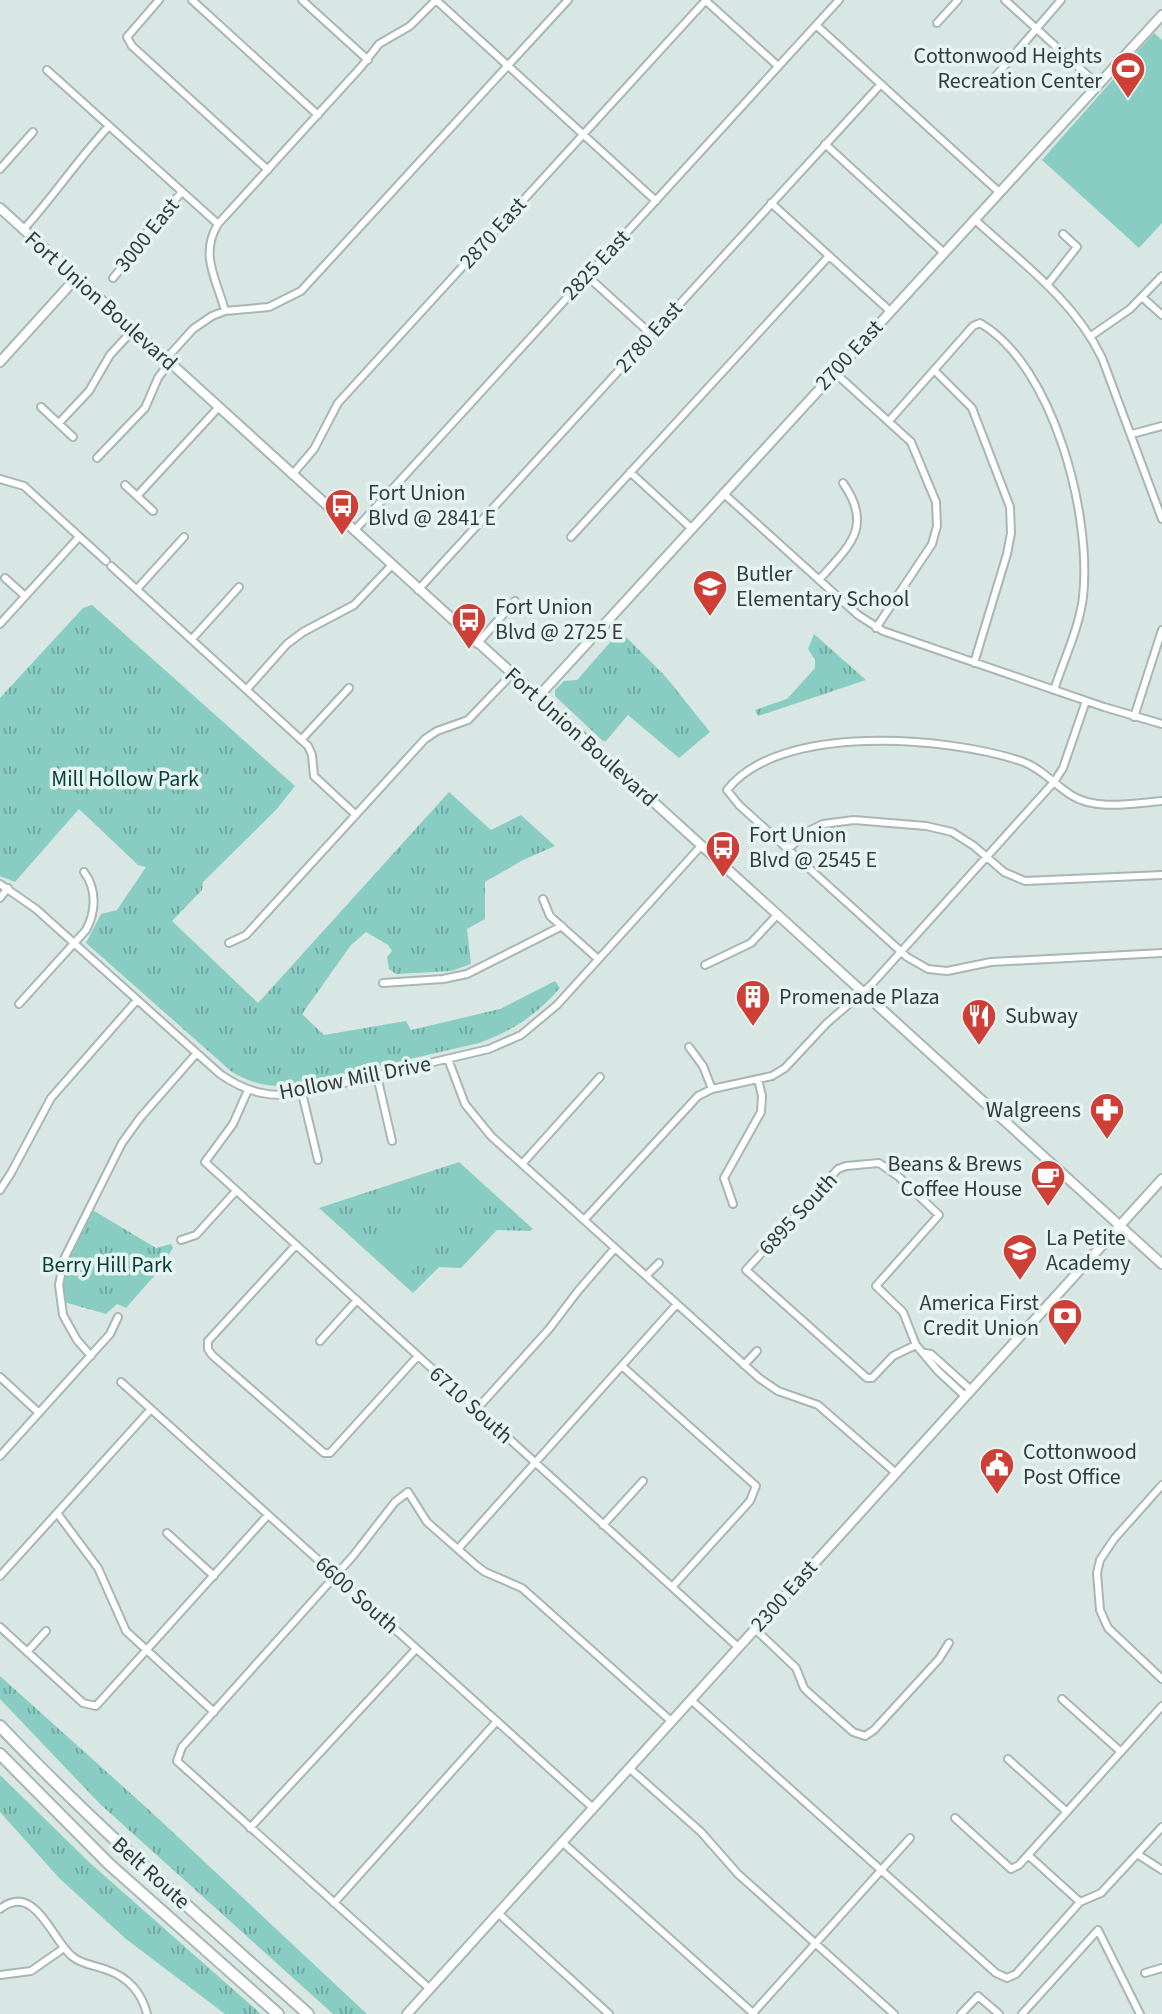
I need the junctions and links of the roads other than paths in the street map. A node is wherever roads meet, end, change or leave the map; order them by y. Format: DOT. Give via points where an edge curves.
graph roads {
  1 [pos="159,0"];
  2 [pos="192,0"];
  3 [pos="302,0"];
  4 [pos="436,0"];
  5 [pos="568,0"];
  6 [pos="706,0"];
  7 [pos="839,0"];
  8 [pos="958,0"];
  9 [pos="1005,0"];
  10 [pos="1061,0"];
  11 [pos="1162,15"];
  12 [pos="937,23"];
  13 [pos="816,25"];
  14 [pos="1036,29"];
  15 [pos="368,60"];
  16 [pos="508,66"];
  17 [pos="778,66"];
  18 [pos="47,70"];
  19 [pos="995,77"];
  20 [pos="881,84"];
  21 [pos="1098,85"];
  22 [pos="318,115"];
  23 [pos="109,126"];
  24 [pos="33,132"];
  25 [pos="583,134"];
  26 [pos="825,144"];
  27 [pos="0,169"];
  28 [pos="268,170"];
  29 [pos="182,192"];
  30 [pos="999,192"];
  31 [pos="656,201"];
  32 [pos="771,203"];
  33 [pos="0,208"];
  34 [pos="974,219"];
  35 [pos="218,224"];
  36 [pos="23,230"];
  37 [pos="1063,234"];
  38 [pos="943,252"];
  39 [pos="829,256"];
  40 [pos="586,275"];
  41 [pos="1162,276"];
  42 [pos="76,278"];
  43 [pos="113,278"];
  44 [pos="1047,285"];
  45 [pos="1142,297"];
  46 [pos="225,311"];
  47 [pos="890,311"];
  48 [pos="1162,315"];
  49 [pos="133,330"];
  50 [pos="651,334"];
  51 [pos="1091,336"];
  52 [pos="0,362"];
  53 [pos="167,362"];
  54 [pos="934,370"];
  55 [pos="834,372"];
  56 [pos="41,407"];
  57 [pos="218,408"];
  58 [pos="889,421"];
  59 [pos="59,423"];
  60 [pos="1162,426"];
  61 [pos="1132,434"];
  62 [pos="73,437"];
  63 [pos="97,458"];
  64 [pos="630,472"];
  65 [pos="292,475"];
  66 [pos="0,479"];
  67 [pos="843,483"];
  68 [pos="125,485"];
  69 [pos="723,493"];
  70 [pos="137,496"];
  71 [pos="1159,497"];
  72 [pos="153,511"];
  73 [pos="1162,519"];
  74 [pos="691,528"];
  75 [pos="354,531"];
  76 [pos="79,537"];
  77 [pos="184,537"];
  78 [pos="571,537"];
  79 [pos="391,566"];
  80 [pos="5,578"];
  81 [pos="819,580"];
  82 [pos="239,587"];
  83 [pos="137,589"];
  84 [pos="418,590"];
  85 [pos="25,596"];
  86 [pos="515,601"];
  87 [pos="0,624"];
  88 [pos="876,628"];
  89 [pos="1162,630"];
  90 [pos="192,639"];
  91 [pos="1161,639"];
  92 [pos="477,644"];
  93 [pos="974,663"];
  94 [pos="511,675"];
  95 [pos="349,688"];
  96 [pos="247,689"];
  97 [pos="1054,690"];
  98 [pos="537,698"];
  99 [pos="1086,701"];
  100 [pos="1134,717"];
  101 [pos="1162,724"];
  102 [pos="301,740"];
  103 [pos="1054,782"];
  104 [pos="1162,801"];
  105 [pos="356,815"];
  106 [pos="701,846"];
  107 [pos="788,849"];
  108 [pos="986,857"];
  109 [pos="84,872"];
  110 [pos="1162,875"];
  111 [pos="0,884"];
  112 [pos="8,888"];
  113 [pos="0,898"];
  114 [pos="543,899"];
  115 [pos="777,915"];
  116 [pos="562,926"];
  117 [pos="74,943"];
  118 [pos="229,943"];
  119 [pos="901,951"];
  120 [pos="1162,953"];
  121 [pos="598,959"];
  122 [pos="705,965"];
  123 [pos="383,983"];
  124 [pos="863,993"];
  125 [pos="137,1000"];
  126 [pos="19,1004"];
  127 [pos="689,1047"];
  128 [pos="196,1054"];
  129 [pos="448,1059"];
  130 [pos="377,1076"];
  131 [pos="600,1077"];
  132 [pos="758,1079"];
  133 [pos="712,1089"];
  134 [pos="248,1090"];
  135 [pos="302,1093"];
  136 [pos="392,1141"];
  137 [pos="318,1160"];
  138 [pos="522,1164"];
  139 [pos="1162,1179"];
  140 [pos="0,1190"];
  141 [pos="236,1191"];
  142 [pos="733,1204"];
  143 [pos="584,1220"];
  144 [pos="1120,1225"];
  145 [pos="181,1240"];
  146 [pos="296,1245"];
  147 [pos="615,1248"];
  148 [pos="659,1263"];
  149 [pos="1162,1264"];
  150 [pos="646,1276"];
  151 [pos="357,1300"];
  152 [pos="677,1304"];
  153 [pos="118,1317"];
  154 [pos="320,1341"];
  155 [pos="916,1345"];
  156 [pos="757,1351"];
  157 [pos="91,1356"];
  158 [pos="417,1357"];
  159 [pos="744,1365"];
  160 [pos="622,1366"];
  161 [pos="0,1377"];
  162 [pos="121,1382"];
  163 [pos="968,1393"];
  164 [pos="151,1409"];
  165 [pos="476,1410"];
  166 [pos="39,1413"];
  167 [pos="0,1456"];
  168 [pos="534,1463"];
  169 [pos="896,1473"];
  170 [pos="643,1481"];
  171 [pos="1162,1485"];
  172 [pos="57,1513"];
  173 [pos="268,1515"];
  174 [pos="603,1525"];
  175 [pos="167,1533"];
  176 [pos="458,1549"];
  177 [pos="0,1576"];
  178 [pos="214,1576"];
  179 [pos="336,1576"];
  180 [pos="672,1587"];
  181 [pos="0,1627"];
  182 [pos="755,1629"];
  183 [pos="46,1631"];
  184 [pos="949,1643"];
  185 [pos="738,1647"];
  186 [pos="416,1649"];
  187 [pos="146,1651"];
  188 [pos="27,1652"];
  189 [pos="1162,1679"];
  190 [pos="1062,1699"];
  191 [pos="691,1700"];
  192 [pos="1162,1706"];
  193 [pos="214,1712"];
  194 [pos="497,1721"];
  195 [pos="671,1721"];
  196 [pos="0,1726"];
  197 [pos="1121,1752"];
  198 [pos="0,1754"];
  199 [pos="1008,1759"];
  200 [pos="629,1768"];
  201 [pos="593,1808"];
  202 [pos="1067,1812"];
  203 [pos="955,1818"];
  204 [pos="1162,1827"];
  205 [pos="250,1828"];
  206 [pos="910,1838"];
  207 [pos="562,1842"];
  208 [pos="1137,1854"];
  209 [pos="1028,1855"];
  210 [pos="881,1870"];
  211 [pos="1162,1870"];
  212 [pos="1080,1902"];
  213 [pos="334,1903"];
  214 [pos="0,1909"];
  215 [pos="498,1913"];
  216 [pos="815,1943"];
  217 [pos="64,1948"];
  218 [pos="1162,1968"];
  219 [pos="1145,1973"];
  220 [pos="0,1975"];
  221 [pos="430,1989"];
  222 [pos="147,2014"];
  223 [pos="278,2014"];
  224 [pos="308,2014"];
  225 [pos="407,2014"];
  226 [pos="609,2014"];
  227 [pos="753,2014"];
  228 [pos="894,2014"];
  229 [pos="961,2014"];
  230 [pos="999,2014"];
  231 [pos="1022,2014"];
  232 [pos="1140,2014"];
  1 -- 28 [label="street" via="127,37 132,46"];
  2 -- 22 [label="street"];
  3 -- 15 [label="street"];
  4 -- 15 [label="street" via="417,20 384,40"];
  4 -- 16 [label="street"];
  5 -- 16 [label="street"];
  6 -- 17 [label="street"];
  6 -- 25 [label="street, 2870 East"];
  7 -- 13 [label="street, 2825 East"];
  8 -- 12 [label="street"];
  9 -- 14 [label="street"];
  10 -- 14 [label="street"];
  11 -- 21 [label="street, 2700 East"];
  13 -- 17 [label="street, 2825 East"];
  13 -- 20 [label="street"];
  14 -- 19 [label="street"];
  14 -- 21 [label="street"];
  15 -- 22 [label="street"];
  16 -- 25 [label="street"];
  16 -- 46 [label="street" via="301,291 269,307"];
  17 -- 31 [label="street, 2825 East"];
  18 -- 23 [label="street"];
  20 -- 26 [label="street, 2780 East"];
  20 -- 30 [label="street"];
  21 -- 30 [label="street, 2700 East"];
  22 -- 28 [label="street"];
  23 -- 29 [label="street"];
  23 -- 36 [label="street"];
  24 -- 27 [label="street"];
  25 -- 31 [label="street"];
  25 -- 65 [label="street, 2870 East" via="338,403 314,449"];
  26 -- 32 [label="street, 2780 East"];
  26 -- 38 [label="street"];
  28 -- 35 [label="street"];
  29 -- 35 [label="street"];
  29 -- 43 [label="street, 3000 East"];
  30 -- 34 [label="street, 2700 East"];
  31 -- 40 [label="street, 2825 East"];
  32 -- 39 [label="street"];
  32 -- 50 [label="street, 2780 East"];
  33 -- 36 [label="street, Fort Union Boulevard"];
  34 -- 38 [label="street, 2700 East"];
  34 -- 44 [label="street"];
  35 -- 46 [label="street" via="208,256"];
  36 -- 42 [label="street, Fort Union Boulevard"];
  37 -- 44 [label="street" via="1077,247"];
  38 -- 47 [label="street, 2700 East"];
  39 -- 47 [label="street"];
  39 -- 64 [label="street"];
  40 -- 50 [label="street"];
  40 -- 75 [label="street, 2825 East"];
  41 -- 45 [label="street"];
  42 -- 49 [label="street, Fort Union Boulevard"];
  42 -- 52 [label="street"];
  44 -- 51 [label="street"];
  45 -- 48 [label="street"];
  45 -- 51 [label="street"];
  46 -- 53 [label="street" via="193,329"];
  47 -- 55 [label="street, 2700 East"];
  49 -- 53 [label="street, Fort Union Boulevard"];
  49 -- 59 [label="street"];
  50 -- 84 [label="street, 2780 East"];
  51 -- 61 [label="street"];
  53 -- 57 [label="street, Fort Union Boulevard"];
  53 -- 63 [label="street" via="145,408"];
  54 -- 58 [label="street"];
  54 -- 93 [label="street" via="972,408 1010,507 1005,560"];
  54 -- 97 [label="street" via="973,326 989,328 1035,379 1068,464 1080,510 1083,593"];
  55 -- 58 [label="street"];
  55 -- 69 [label="street, 2700 East"];
  56 -- 59 [label="street"];
  57 -- 65 [label="street, Fort Union Boulevard"];
  57 -- 70 [label="street"];
  58 -- 88 [label="street" via="917,453 936,502 937,526 930,550"];
  59 -- 62 [label="street"];
  60 -- 61 [label="street"];
  61 -- 71 [label="street"];
  64 -- 74 [label="street"];
  64 -- 78 [label="street"];
  65 -- 75 [label="street, Fort Union Boulevard"];
  66 -- 76 [label="street" via="24,486"];
  67 -- 81 [label="street" via="857,507 856,532"];
  68 -- 70 [label="street"];
  69 -- 74 [label="street, 2700 East"];
  69 -- 81 [label="street"];
  70 -- 72 [label="street"];
  71 -- 73 [label="street"];
  74 -- 98 [label="street, 2700 East"];
  75 -- 79 [label="street, Fort Union Boulevard"];
  76 -- 83 [label="street"];
  76 -- 85 [label="street"];
  77 -- 83 [label="street"];
  79 -- 84 [label="street, Fort Union Boulevard"];
  79 -- 96 [label="street" via="354,605 287,644"];
  80 -- 85 [label="street"];
  81 -- 88 [label="street"];
  82 -- 90 [label="street"];
  83 -- 90 [label="street"];
  84 -- 92 [label="street, Fort Union Boulevard"];
  85 -- 87 [label="street"];
  86 -- 92 [label="street"];
  88 -- 93 [label="street"];
  89 -- 91 [label="street"];
  90 -- 96 [label="street"];
  91 -- 100 [label="street"];
  92 -- 94 [label="street, Fort Union Boulevard"];
  93 -- 97 [label="street"];
  94 -- 98 [label="street, Fort Union Boulevard"];
  94 -- 105 [label="street" via="468,720 425,739"];
  95 -- 102 [label="street"];
  96 -- 102 [label="street"];
  97 -- 99 [label="street"];
  98 -- 106 [label="street, Fort Union Boulevard"];
  99 -- 100 [label="street"];
  99 -- 103 [label="street"];
  100 -- 101 [label="street"];
  102 -- 105 [label="street" via="311,750 314,776"];
  103 -- 104 [label="street" via="1090,803"];
  103 -- 107 [label="street" via="1015,759 932,743 881,740 791,752 735,780 727,790"];
  103 -- 108 [label="street"];
  105 -- 118 [label="street" via="246,935"];
  106 -- 115 [label="street, Fort Union Boulevard"];
  106 -- 121 [label="street, Hollow Mill Drive"];
  107 -- 108 [label="street" via="823,824 854,820 938,828 961,837"];
  107 -- 119 [label="street"];
  108 -- 110 [label="street" via="1025,881"];
  108 -- 119 [label="street"];
  109 -- 117 [label="street" via="93,887 93,911"];
  111 -- 112 [label="street, Hollow Mill Drive"];
  112 -- 113 [label="street"];
  112 -- 117 [label="street, Hollow Mill Drive"];
  114 -- 116 [label="street" via="550,916"];
  115 -- 122 [label="street" via="751,943"];
  115 -- 124 [label="street, Fort Union Boulevard"];
  116 -- 121 [label="street"];
  116 -- 123 [label="street" via="467,974"];
  117 -- 125 [label="street, Hollow Mill Drive"];
  117 -- 126 [label="street"];
  119 -- 120 [label="street" via="919,965 939,971 991,962"];
  119 -- 124 [label="street"];
  121 -- 129 [label="street, Hollow Mill Drive" via="546,1016 521,1035"];
  124 -- 132 [label="street" via="785,1068"];
  124 -- 144 [label="street, Fort Union Boulevard"];
  125 -- 128 [label="street, Hollow Mill Drive"];
  125 -- 140 [label="street" via="51,1098"];
  127 -- 133 [label="street"];
  128 -- 134 [label="street, Hollow Mill Drive"];
  128 -- 157 [label="street" via="122,1143 64,1259 59,1285 63,1315"];
  129 -- 130 [label="street, Hollow Mill Drive"];
  129 -- 138 [label="street" via="472,1115"];
  130 -- 135 [label="street, Hollow Mill Drive"];
  130 -- 136 [label="street"];
  131 -- 138 [label="street"];
  132 -- 133 [label="street"];
  132 -- 142 [label="street" via="761,1112 724,1178"];
  133 -- 143 [label="street" via="692,1102"];
  134 -- 135 [label="street, Hollow Mill Drive" via="280,1096"];
  134 -- 141 [label="street, 6710 South" via="233,1124 205,1162"];
  135 -- 137 [label="street"];
  138 -- 143 [label="street"];
  139 -- 144 [label="street, 2300 East"];
  141 -- 145 [label="street" via="196,1235"];
  141 -- 146 [label="street, 6710 South"];
  143 -- 147 [label="street"];
  144 -- 149 [label="street, Fort Union Boulevard"];
  144 -- 163 [label="street, 2300 East"];
  146 -- 151 [label="street, 6710 South"];
  146 -- 158 [label="street" via="208,1341 208,1349 317,1450 330,1453"];
  147 -- 150 [label="street"];
  147 -- 165 [label="street"];
  148 -- 150 [label="street"];
  150 -- 152 [label="street"];
  151 -- 154 [label="street"];
  151 -- 158 [label="street, 6710 South"];
  152 -- 159 [label="street"];
  152 -- 160 [label="street"];
  153 -- 157 [label="street"];
  155 -- 155 [label="street, 6895 South" via="903,1312 876,1286 939,1215 879,1163 846,1166 746,1270 867,1378"];
  155 -- 163 [label="street, 6895 South"];
  156 -- 159 [label="street"];
  157 -- 166 [label="street"];
  158 -- 165 [label="street, 6710 South"];
  159 -- 169 [label="street" via="778,1391 818,1405"];
  160 -- 168 [label="street"];
  160 -- 180 [label="street" via="756,1486 750,1501"];
  161 -- 166 [label="street"];
  162 -- 164 [label="street, 6600 South"];
  163 -- 169 [label="street, 2300 East"];
  164 -- 172 [label="street"];
  164 -- 173 [label="street, 6600 South"];
  165 -- 168 [label="street, 6710 South"];
  166 -- 167 [label="street"];
  168 -- 174 [label="street, 6710 South"];
  168 -- 176 [label="street"];
  169 -- 182 [label="street, 2300 East"];
  170 -- 174 [label="street"];
  171 -- 189 [label="street" via="1106,1549 1097,1573 1102,1619"];
  172 -- 177 [label="street"];
  172 -- 187 [label="street" via="98,1568 126,1631"];
  173 -- 178 [label="street"];
  173 -- 179 [label="street, 6600 South"];
  174 -- 180 [label="street, 6710 South"];
  175 -- 178 [label="street"];
  176 -- 179 [label="street" via="420,1514 408,1492 379,1519"];
  176 -- 195 [label="street" via="485,1572 522,1588"];
  178 -- 187 [label="street"];
  179 -- 186 [label="street, 6600 South"];
  179 -- 193 [label="street"];
  180 -- 185 [label="street, 6710 South"];
  181 -- 188 [label="street"];
  182 -- 184 [label="street" via="796,1668 809,1693 853,1732 865,1736"];
  182 -- 185 [label="street, 2300 East"];
  183 -- 188 [label="street"];
  185 -- 191 [label="street, 2300 East"];
  186 -- 194 [label="street, 6600 South"];
  186 -- 205 [label="street"];
  187 -- 188 [label="street" via="96,1706 83,1703"];
  187 -- 193 [label="street"];
  190 -- 197 [label="street"];
  191 -- 195 [label="street, 2300 East"];
  191 -- 210 [label="street"];
  192 -- 197 [label="street"];
  193 -- 205 [label="street" via="182,1747 177,1761"];
  194 -- 201 [label="street, 6600 South"];
  194 -- 213 [label="street"];
  195 -- 200 [label="street, 2300 East"];
  196 -- 224 [label="highway, Belt Route" via="125,1850"];
  197 -- 202 [label="street"];
  198 -- 223 [label="highway, Belt Route" via="109,1864"];
  199 -- 202 [label="street"];
  200 -- 201 [label="street, 2300 East"];
  200 -- 216 [label="street"];
  201 -- 207 [label="street, 2300 East"];
  202 -- 209 [label="street"];
  203 -- 209 [label="street" via="1011,1869"];
  204 -- 208 [label="street"];
  205 -- 213 [label="street"];
  206 -- 210 [label="street"];
  207 -- 215 [label="street, 2300 East"];
  207 -- 227 [label="street"];
  208 -- 211 [label="street"];
  208 -- 212 [label="street" via="1101,1893"];
  209 -- 212 [label="street"];
  210 -- 212 [label="street" via="1007,1978"];
  210 -- 216 [label="street"];
  213 -- 221 [label="street"];
  214 -- 217 [label="street" via="13,1902 32,1907"];
  215 -- 221 [label="street, 2300 East"];
  215 -- 226 [label="street"];
  216 -- 227 [label="street"];
  216 -- 228 [label="street"];
  217 -- 220 [label="street" via="36,1969"];
  217 -- 222 [label="street" via="77,1960 129,1982"];
  218 -- 219 [label="street"];
  221 -- 225 [label="street, 2300 East"];
  229 -- 230 [label="street" via="978,1996"];
  231 -- 232 [label="street" via="1098,1930"];
}
